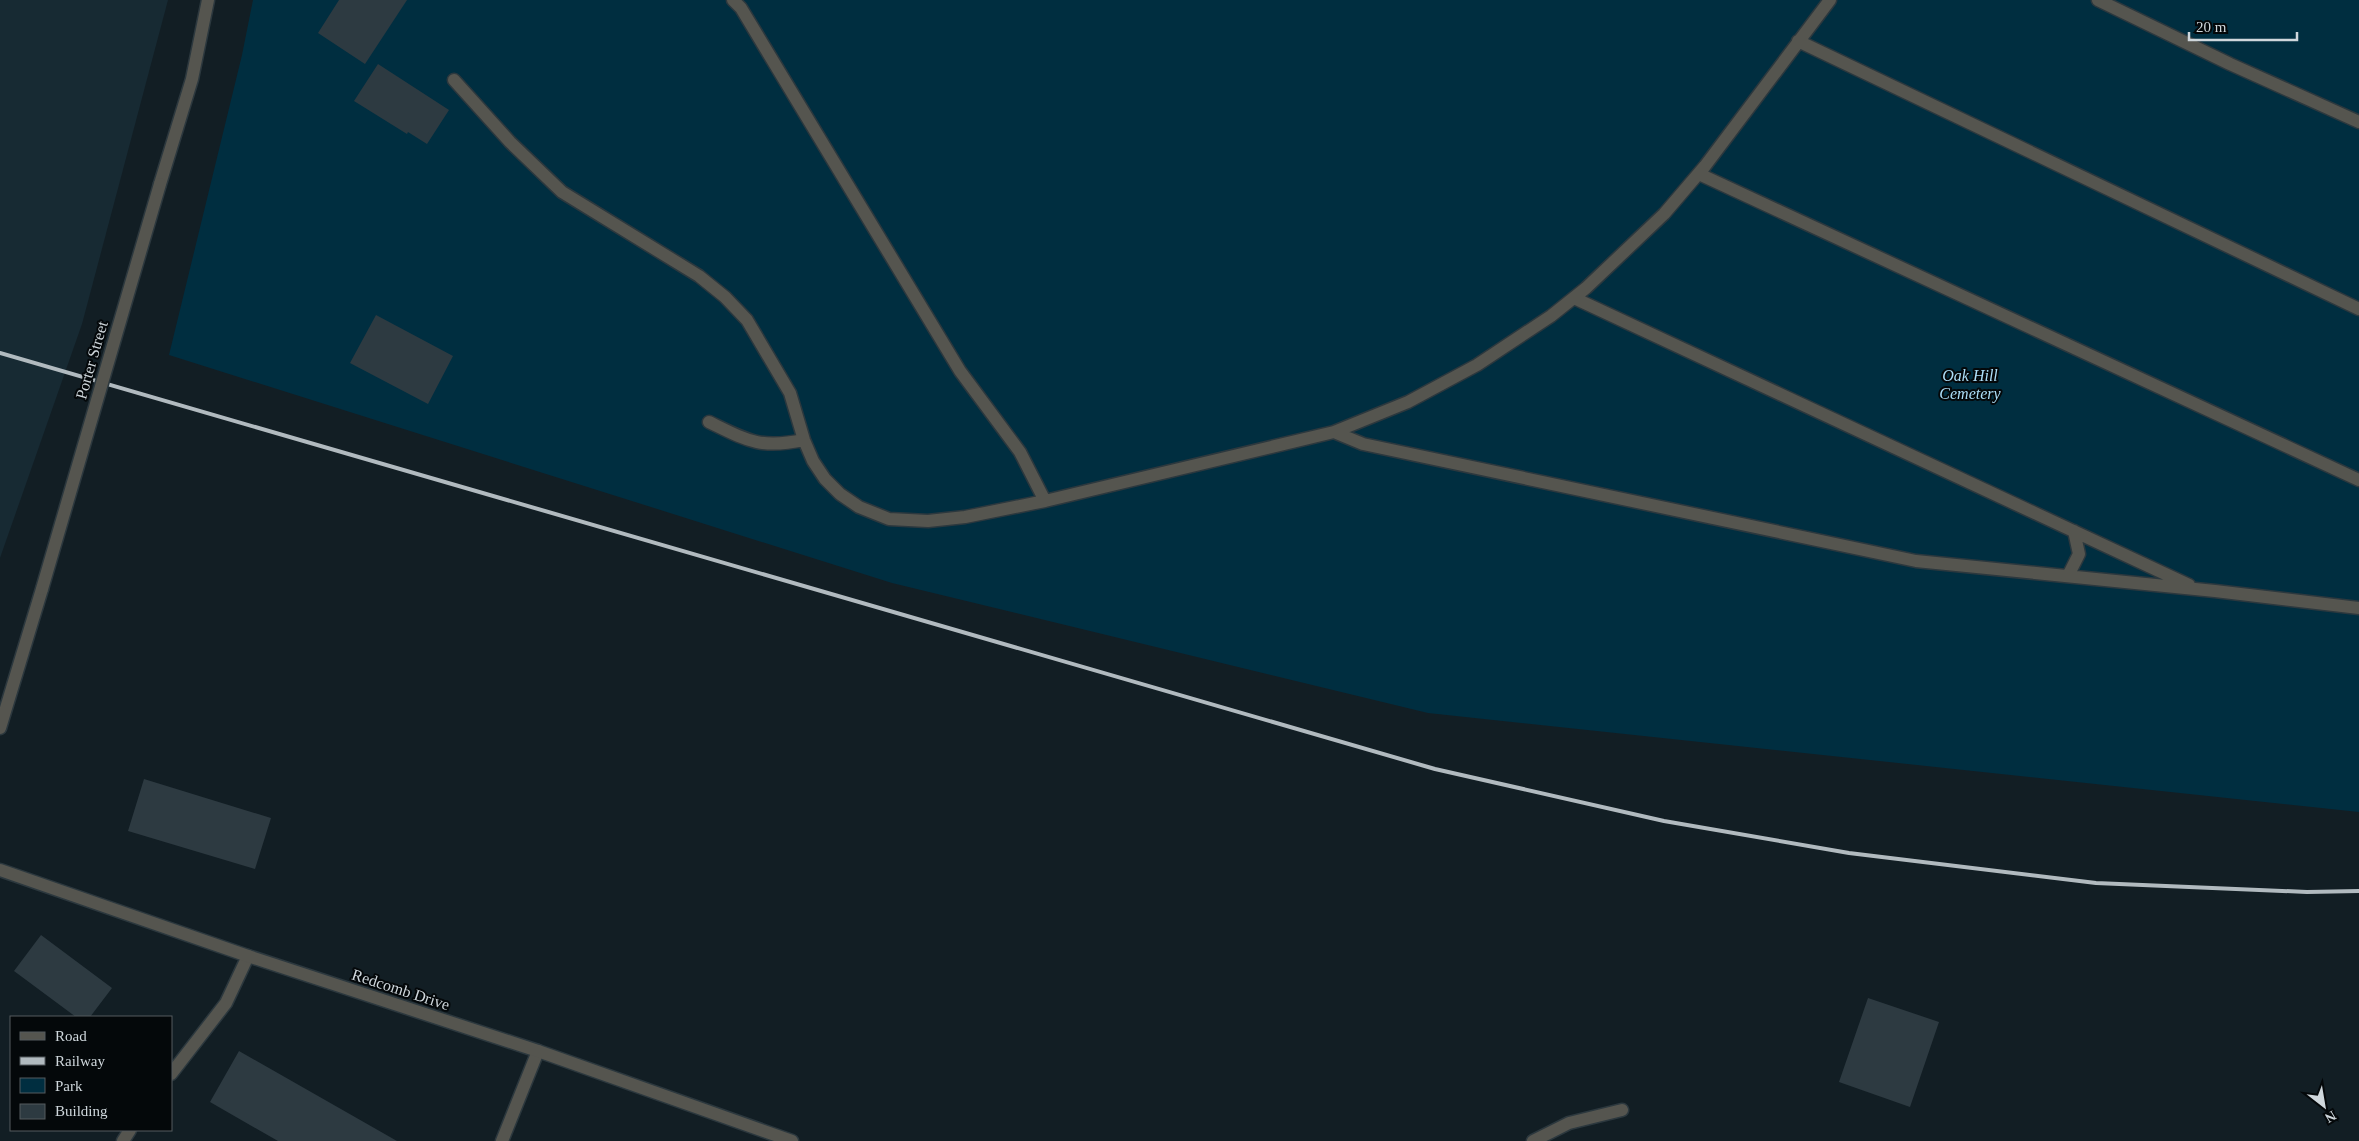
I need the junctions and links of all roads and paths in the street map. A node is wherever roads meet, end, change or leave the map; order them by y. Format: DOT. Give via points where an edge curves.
graph roads {
  1 [pos="208,0"];
  2 [pos="733,0"];
  3 [pos="1830,0"];
  4 [pos="2098,0"];
  5 [pos="1798,41"];
  6 [pos="454,80"];
  7 [pos="2359,122"];
  8 [pos="1698,174"];
  9 [pos="1574,298"];
  10 [pos="2359,309"];
  11 [pos="709,422"];
  12 [pos="1334,432"];
  13 [pos="804,440"];
  14 [pos="2359,480"];
  15 [pos="1045,501"];
  16 [pos="2074,531"];
  17 [pos="2068,576"];
  18 [pos="2198,589"];
  19 [pos="2359,608"];
  20 [pos="0,728"];
  21 [pos="0,870"];
  22 [pos="248,956"];
  23 [pos="538,1051"];
  24 [pos="172,1073"];
  25 [pos="1622,1110"];
  26 [pos="502,1141"];
  27 [pos="792,1141"];
  28 [pos="1533,1141"];
  1 -- 20 [label="street, Porter Street, bridge" via="192,79"];
  2 -- 15 [label="street" via="741,8 960,371 1020,452"];
  3 -- 5 [label="street"];
  4 -- 7 [label="street"];
  5 -- 8 [label="street"];
  5 -- 10 [label="street"];
  6 -- 13 [label="street" via="510,142 562,192 699,276 725,297 747,320 790,393"];
  8 -- 9 [label="street" via="1620,258"];
  8 -- 14 [label="street"];
  9 -- 12 [label="street" via="1477,365 1408,402"];
  9 -- 16 [label="street"];
  11 -- 13 [label="street" via="760,444 778,445"];
  12 -- 15 [label="street"];
  12 -- 17 [label="street" via="1362,444 1916,561"];
  13 -- 15 [label="street" via="813,461 840,494 859,507 890,519 928,521 965,517"];
  16 -- 17 [label="street" via="2079,554"];
  16 -- 18 [label="street"];
  17 -- 18 [label="street"];
  18 -- 19 [label="street"];
  21 -- 22 [label="street, Redcomb Drive"];
  22 -- 23 [label="street, Redcomb Drive"];
  22 -- 24 [label="street" via="226,1003"];
  23 -- 26 [label="street"];
  23 -- 27 [label="street, Redcomb Drive"];
  25 -- 28 [label="street" via="1569,1123"];
}
